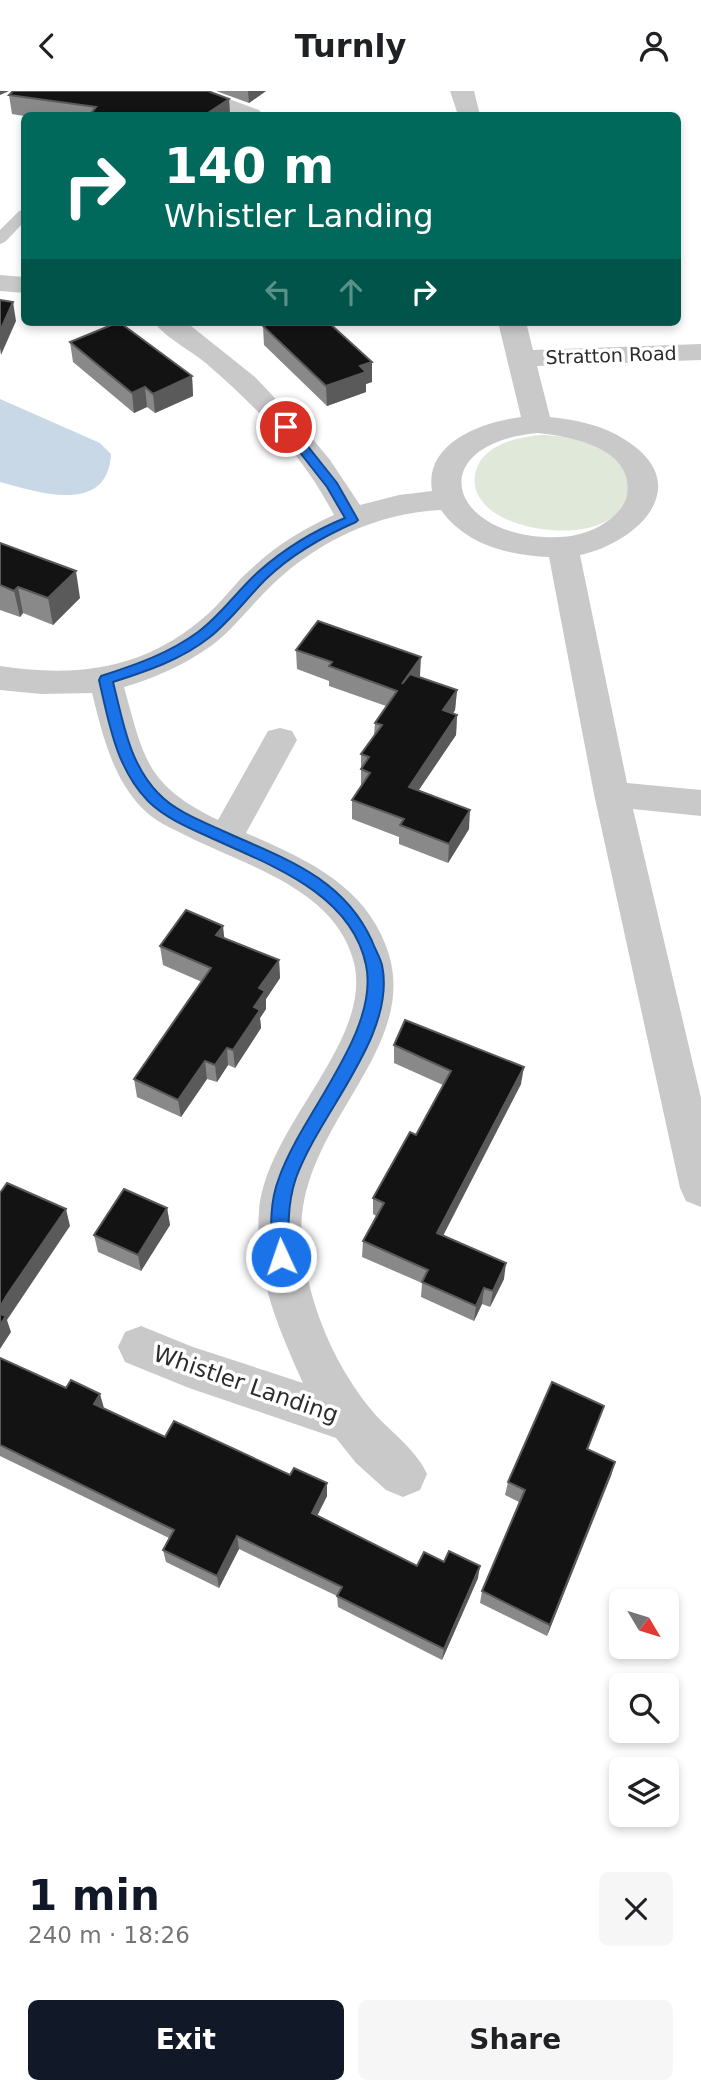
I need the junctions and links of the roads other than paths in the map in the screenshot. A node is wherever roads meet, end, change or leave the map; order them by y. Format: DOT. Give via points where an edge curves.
graph roads {
  1 [pos="187,91"];
  2 [pos="463,91"];
  3 [pos="243,112"];
  4 [pos="467,112"];
  5 [pos="21,217"];
  6 [pos="0,239"];
  7 [pos="0,283"];
  8 [pos="21,285"];
  9 [pos="174,326"];
  10 [pos="513,326"];
  11 [pos="701,352"];
  12 [pos="521,359"];
  13 [pos="537,424"];
  14 [pos="450,501"];
  15 [pos="352,520"];
  16 [pos="563,547"];
  17 [pos="0,678"];
  18 [pos="106,680"];
  19 [pos="280,740"];
  20 [pos="612,794"];
  21 [pos="701,803"];
  22 [pos="225,839"];
  23 [pos="701,1188"];
  24 [pos="141,1347"];
  25 [pos="351,1421"];
  26 [pos="403,1474"];
  1 -- 3 [label="street"];
  2 -- 4 [label="street"];
  5 -- 6 [label="lane"];
  7 -- 8 [label="street"];
  9 -- 15 [label="street" via="202,344 275,414 333,486"];
  10 -- 12 [label="street"];
  11 -- 12 [label="street, Stratton Road"];
  12 -- 13 [label="street"];
  13 -- 14 [label="street" via="505,428 478,438 458,453 447,471"];
  13 -- 16 [label="street" via="589,433 623,451 639,470 644,490 638,510 622,528 596,541"];
  14 -- 15 [label="street" via="399,503"];
  14 -- 16 [label="street" via="479,530 504,541"];
  15 -- 18 [label="street" via="288,555 204,635 163,660"];
  16 -- 20 [label="street"];
  17 -- 18 [label="street" via="54,684"];
  18 -- 22 [label="street, Whistler Landing" via="122,746 134,773 155,799"];
  19 -- 22 [label="street"];
  20 -- 21 [label="street"];
  20 -- 23 [label="street"];
  22 -- 25 [label="street, Whistler Landing" via="281,863 326,891 355,921 374,964 373,1013 286,1179 279,1216 281,1257 292,1301 331,1391"];
  24 -- 25 [label="street, Whistler Landing"];
  25 -- 26 [label="street, Whistler Landing"];
}
